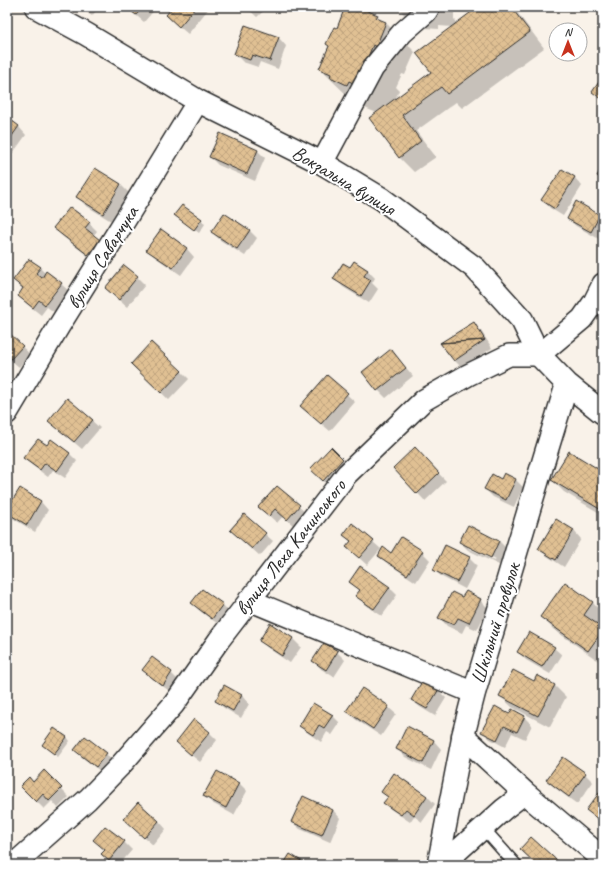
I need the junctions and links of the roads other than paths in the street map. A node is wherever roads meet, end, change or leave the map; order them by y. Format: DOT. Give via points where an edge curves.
graph roads {
  1 [pos="36,7"];
  2 [pos="429,7"];
  3 [pos="198,101"];
  4 [pos="322,163"];
  5 [pos="603,284"];
  6 [pos="539,356"];
  7 [pos="568,384"];
  8 [pos="7,413"];
  9 [pos="603,413"];
  10 [pos="249,600"];
  11 [pos="474,693"];
  12 [pos="463,736"];
  13 [pos="524,793"];
  14 [pos="483,828"];
  15 [pos="603,860"];
  16 [pos="13,865"];
  17 [pos="438,865"];
  18 [pos="442,865"];
  19 [pos="516,865"];
  1 -- 3 [label="street, Вокзальна вулиця"];
  2 -- 4 [label="street" via="402,33 373,68"];
  3 -- 4 [label="street, Вокзальна вулиця"];
  3 -- 8 [label="street, вулиця Саварчука"];
  4 -- 6 [label="street, Вокзальна вулиця" via="382,199 475,268 522,320"];
  5 -- 6 [label="street" via="582,319"];
  6 -- 7 [label="street, Вокзальна вулиця"];
  6 -- 10 [label="street, вулиця Леха Качинського" via="509,355 424,400 346,474"];
  7 -- 9 [label="street, Вокзальна вулиця"];
  7 -- 11 [label="street, Шкільний провулок"];
  10 -- 11 [label="street"];
  10 -- 16 [label="street, вулиця Леха Качинського" via="174,704 119,767 88,799"];
  11 -- 12 [label="street, Шкільний провулок"];
  12 -- 13 [label="street"];
  12 -- 17 [label="street, Шкільний провулок"];
  13 -- 14 [label="street"];
  13 -- 15 [label="street"];
  14 -- 18 [label="street"];
  14 -- 19 [label="lane"];
}
